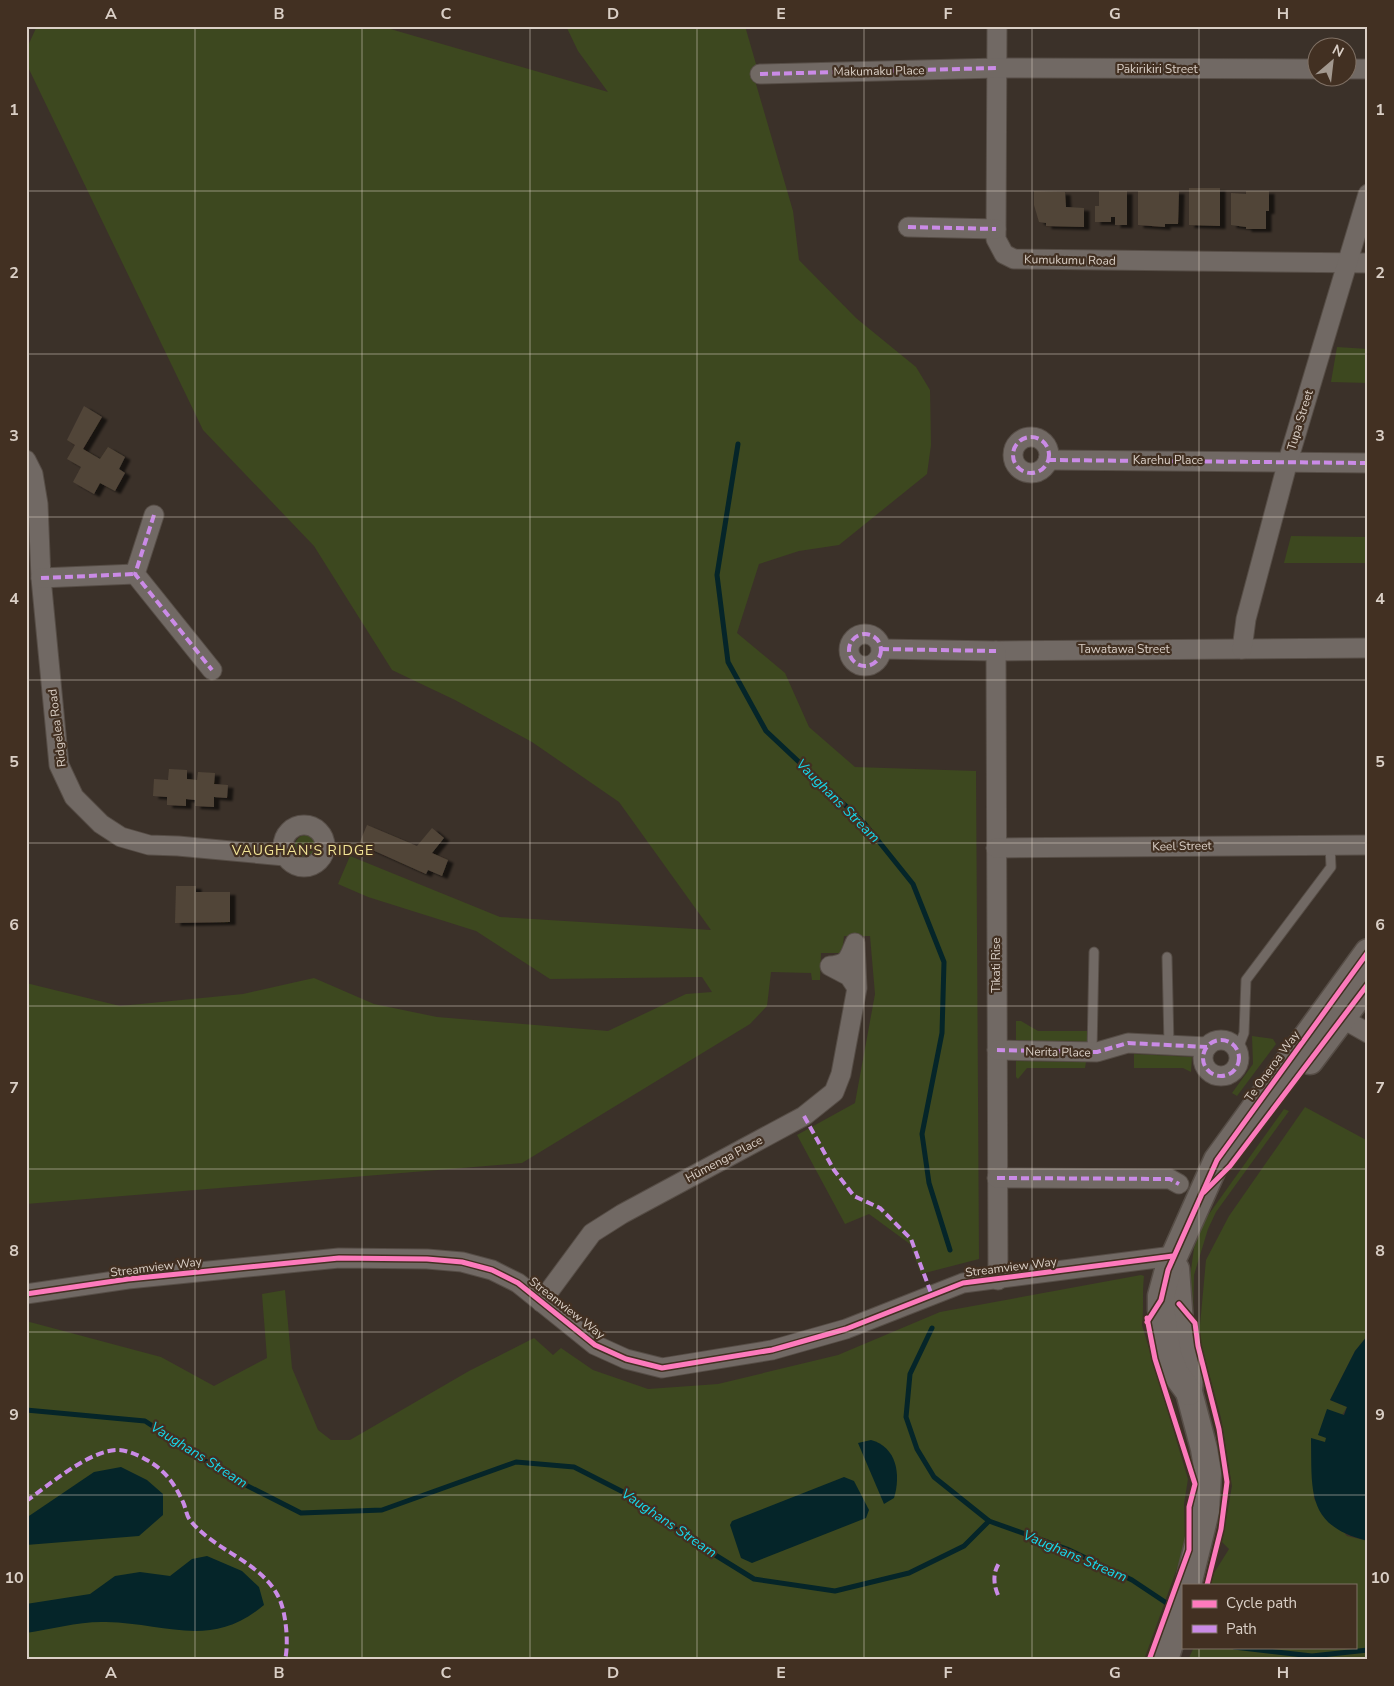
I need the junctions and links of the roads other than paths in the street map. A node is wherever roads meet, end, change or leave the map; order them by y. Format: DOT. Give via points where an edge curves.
graph roads {
  1 [pos="997,26"];
  2 [pos="998,68"];
  3 [pos="1306,69"];
  4 [pos="760,74"];
  5 [pos="1368,194"];
  6 [pos="908,227"];
  7 [pos="996,229"];
  8 [pos="1348,263"];
  9 [pos="1368,263"];
  10 [pos="26,460"];
  11 [pos="1048,460"];
  12 [pos="1288,461"];
  13 [pos="1368,463"];
  14 [pos="154,514"];
  15 [pos="135,574"];
  16 [pos="41,578"];
  17 [pos="1242,648"];
  18 [pos="1368,648"];
  19 [pos="881,649"];
  20 [pos="996,651"];
  21 [pos="212,670"];
  22 [pos="1368,845"];
  23 [pos="1330,846"];
  24 [pos="996,848"];
  25 [pos="285,856"];
  26 [pos="1094,952"];
  27 [pos="1368,952"];
  28 [pos="1166,957"];
  29 [pos="1368,984"];
  30 [pos="857,988"];
  31 [pos="1334,1014"];
  32 [pos="1368,1033"];
  33 [pos="1169,1045"];
  34 [pos="1207,1047"];
  35 [pos="997,1050"];
  36 [pos="1237,1051"];
  37 [pos="1092,1052"];
  38 [pos="997,1178"];
  39 [pos="1190,1189"];
  40 [pos="1173,1256"];
  41 [pos="998,1280"];
  42 [pos="26,1294"];
  43 [pos="542,1302"];
  44 [pos="1188,1584"];
  45 [pos="1182,1605"];
  46 [pos="1165,1660"];
  1 -- 2 [label="street, Kumukumu Road"];
  2 -- 3 [label="street, Pākirikiri Street"];
  2 -- 4 [label="street, Makumaku Place"];
  2 -- 7 [label="street, Kumukumu Road"];
  5 -- 8 [label="street, Tupa Street"];
  6 -- 7 [label="street"];
  7 -- 8 [label="street, Kumukumu Road" via="999,248 1014,259"];
  8 -- 9 [label="street, Kumukumu Road"];
  8 -- 12 [label="street, Tupa Street"];
  10 -- 16 [label="street, Ridgelea Road" via="33,474 38,504"];
  11 -- 12 [label="street, Karehu Place"];
  12 -- 13 [label="street, Karehu Place"];
  12 -- 17 [label="street, Tupa Street" via="1246,619"];
  14 -- 15 [label="street"];
  15 -- 16 [label="street"];
  15 -- 21 [label="street"];
  16 -- 25 [label="street, Ridgelea Road" via="59,765 74,797 102,824 122,837 149,845"];
  17 -- 18 [label="street, Tawatawa Street"];
  17 -- 20 [label="street, Tawatawa Street"];
  19 -- 20 [label="street, Tawatawa Street"];
  20 -- 24 [label="street, Tīkati Rise"];
  22 -- 23 [label="street, Keel Street"];
  23 -- 24 [label="street, Keel Street"];
  23 -- 36 [label="lane" via="1331,867 1246,980 1244,1033"];
  24 -- 35 [label="street, Tīkati Rise"];
  26 -- 37 [label="lane"];
  27 -- 31 [label="street, Te Oneroa Way"];
  28 -- 33 [label="lane"];
  29 -- 31 [label="street, Te Oneroa Way"];
  30 -- 43 [label="street, Hūmenga Place" via="841,1074 834,1092 804,1116 592,1233"];
  31 -- 32 [label="street"];
  31 -- 39 [label="street, Te Oneroa Way" via="1225,1148 1210,1174"];
  33 -- 34 [label="street, Nerita Place"];
  33 -- 37 [label="street, Nerita Place" via="1128,1043"];
  34 -- 36 [label="street, Nerita Place" via="1223,1041 1229,1042"];
  34 -- 36 [label="street" via="1204,1064 1211,1073 1222,1076 1236,1067"];
  35 -- 37 [label="street, Nerita Place"];
  35 -- 38 [label="street, Tīkati Rise"];
  38 -- 39 [label="street" via="1170,1179"];
  38 -- 41 [label="street, Tīkati Rise"];
  39 -- 40 [label="street, Te Oneroa Way"];
  40 -- 41 [label="street, Streamview Way"];
  40 -- 44 [label="street, Te Oneroa Way" via="1163,1284 1161,1309 1168,1355 1175,1373 1189,1392 1208,1473 1206,1511"];
  41 -- 43 [label="street, Streamview Way" via="963,1283 846,1328 772,1350 662,1368 626,1359 595,1345"];
  42 -- 43 [label="street, Streamview Way" via="128,1279 339,1258 427,1259 462,1262 492,1270 518,1283"];
  45 -- 46 [label="street"];
}
